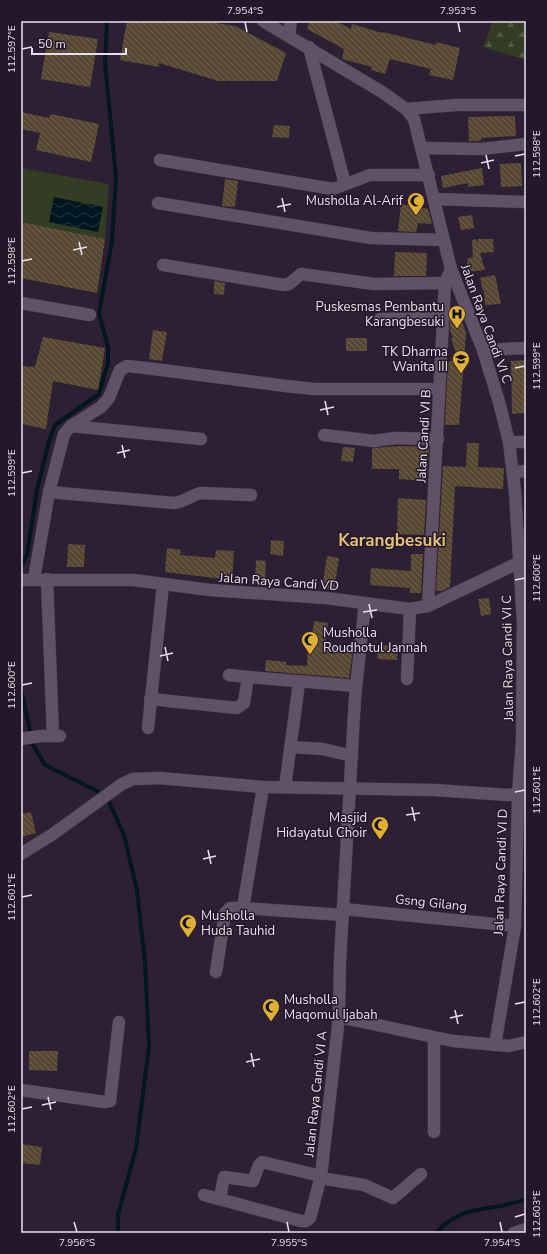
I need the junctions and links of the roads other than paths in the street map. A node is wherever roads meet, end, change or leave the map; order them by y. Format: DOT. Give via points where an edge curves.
graph roads {
  1 [pos="263,21"];
  2 [pos="291,21"];
  3 [pos="289,35"];
  4 [pos="309,47"];
  5 [pos="526,105"];
  6 [pos="406,109"];
  7 [pos="526,144"];
  8 [pos="422,148"];
  9 [pos="160,160"];
  10 [pos="429,175"];
  11 [pos="345,184"];
  12 [pos="434,199"];
  13 [pos="526,202"];
  14 [pos="158,203"];
  15 [pos="443,240"];
  16 [pos="163,265"];
  17 [pos="451,269"];
  18 [pos="445,283"];
  19 [pos="21,303"];
  20 [pos="90,315"];
  21 [pos="444,318"];
  22 [pos="380,319"];
  23 [pos="526,348"];
  24 [pos="483,350"];
  25 [pos="431,389"];
  26 [pos="71,426"];
  27 [pos="324,435"];
  28 [pos="201,439"];
  29 [pos="438,439"];
  30 [pos="509,442"];
  31 [pos="526,442"];
  32 [pos="526,471"];
  33 [pos="512,472"];
  34 [pos="48,492"];
  35 [pos="521,492"];
  36 [pos="251,495"];
  37 [pos="520,562"];
  38 [pos="47,579"];
  39 [pos="27,580"];
  40 [pos="163,585"];
  41 [pos="365,603"];
  42 [pos="428,606"];
  43 [pos="410,610"];
  44 [pos="229,675"];
  45 [pos="248,677"];
  46 [pos="407,679"];
  47 [pos="299,683"];
  48 [pos="356,686"];
  49 [pos="525,697"];
  50 [pos="150,699"];
  51 [pos="148,728"];
  52 [pos="23,739"];
  53 [pos="291,747"];
  54 [pos="352,756"];
  55 [pos="263,787"];
  56 [pos="286,788"];
  57 [pos="350,789"];
  58 [pos="522,793"];
  59 [pos="21,854"];
  60 [pos="244,908"];
  61 [pos="343,912"];
  62 [pos="515,926"];
  63 [pos="216,972"];
  64 [pos="339,1017"];
  65 [pos="119,1022"];
  66 [pos="434,1038"];
  67 [pos="526,1042"];
  68 [pos="495,1045"];
  69 [pos="21,1090"];
  70 [pos="434,1132"];
  71 [pos="421,1174"];
  72 [pos="321,1177"];
  73 [pos="204,1195"];
  74 [pos="220,1198"];
  75 [pos="526,1229"];
  76 [pos="514,1233"];
  1 -- 3 [label="street, Jalan Raya Candi VI C"];
  2 -- 3 [label="street"];
  3 -- 4 [label="street, Jalan Raya Candi VI C"];
  4 -- 6 [label="street, Jalan Raya Candi VI C"];
  4 -- 11 [label="street"];
  5 -- 6 [label="street" via="456,105"];
  6 -- 8 [label="street, Jalan Raya Candi VI C" via="414,119"];
  7 -- 8 [label="street" via="482,149"];
  8 -- 10 [label="street, Jalan Raya Candi VI C"];
  9 -- 11 [label="street" via="333,189"];
  10 -- 11 [label="street" via="370,175"];
  10 -- 12 [label="street, Jalan Raya Candi VI C"];
  12 -- 13 [label="street"];
  12 -- 15 [label="street, Jalan Raya Candi VI C"];
  14 -- 15 [label="street" via="371,238"];
  15 -- 17 [label="street, Jalan Raya Candi VI C"];
  16 -- 18 [label="street" via="284,285 289,284 300,274 374,284"];
  17 -- 18 [label="street, Jalan Candi VI B"];
  17 -- 24 [label="street, Jalan Raya Candi VI C"];
  18 -- 21 [label="street, Jalan Candi VI B"];
  19 -- 20 [label="street"];
  21 -- 22 [label="street"];
  21 -- 29 [label="street, Jalan Candi VI B"];
  23 -- 24 [label="street"];
  24 -- 30 [label="street, Jalan Raya Candi VI C"];
  25 -- 26 [label="street" via="300,388 127,366 120,370 109,398 101,407"];
  26 -- 28 [label="street"];
  26 -- 34 [label="street" via="64,434"];
  27 -- 29 [label="street" via="374,440"];
  29 -- 42 [label="street, Jalan Candi VI B"];
  30 -- 31 [label="street"];
  30 -- 33 [label="street, Jalan Raya Candi VI C"];
  32 -- 33 [label="street"];
  33 -- 35 [label="street, Jalan Raya Candi VI C"];
  34 -- 36 [label="street" via="174,503 201,493"];
  34 -- 39 [label="street"];
  35 -- 37 [label="street, Jalan Raya Candi VI C"];
  37 -- 42 [label="street, Jalan Raya Candi VD"];
  37 -- 49 [label="street, Jalan Raya Candi VI C"];
  38 -- 39 [label="street, Jalan Raya Candi VD"];
  38 -- 40 [label="street, Jalan Raya Candi VD" via="133,580"];
  38 -- 52 [label="street" via="57,736"];
  40 -- 41 [label="street, Jalan Raya Candi VD"];
  40 -- 50 [label="street"];
  41 -- 43 [label="street, Jalan Raya Candi VD"];
  41 -- 48 [label="street, Jalan Raya Candi VI A"];
  42 -- 43 [label="street, Jalan Raya Candi VD"];
  43 -- 46 [label="street"];
  44 -- 45 [label="street"];
  45 -- 47 [label="street"];
  45 -- 50 [label="street" via="244,703 237,708"];
  47 -- 48 [label="street"];
  47 -- 53 [label="street"];
  48 -- 54 [label="street, Jalan Raya Candi VI A"];
  49 -- 58 [label="street, Jalan Raya Candi VI C"];
  50 -- 51 [label="street"];
  53 -- 54 [label="street" via="323,749"];
  53 -- 56 [label="street"];
  54 -- 57 [label="street, Jalan Raya Candi VI A"];
  55 -- 56 [label="street"];
  55 -- 59 [label="street" via="133,778"];
  55 -- 60 [label="street"];
  56 -- 57 [label="street"];
  57 -- 58 [label="street" via="434,790 508,795"];
  57 -- 61 [label="street, Jalan Raya Candi VI A"];
  58 -- 62 [label="street, Jalan Raya Candi VI D"];
  60 -- 61 [label="street, Gsng Gilang"];
  60 -- 63 [label="street, Gsng Gilang" via="230,908 225,913"];
  61 -- 62 [label="street, Gsng Gilang"];
  61 -- 64 [label="street, Jalan Raya Candi VI A"];
  62 -- 68 [label="street, Jalan Raya Candi VI D"];
  64 -- 66 [label="street"];
  64 -- 72 [label="street, Jalan Raya Candi VI A"];
  65 -- 69 [label="street" via="110,1101"];
  66 -- 68 [label="street"];
  66 -- 70 [label="street"];
  67 -- 68 [label="street" via="509,1046"];
  71 -- 72 [label="street" via="392,1198 364,1185"];
  72 -- 74 [label="street" via="263,1161 253,1181 224,1177"];
  72 -- 74 [label="street, Jalan Raya Candi VI A" via="310,1218 306,1221 292,1220"];
  73 -- 74 [label="street, Jalan Raya Candi VI A"];
  75 -- 76 [label="street"];
}
